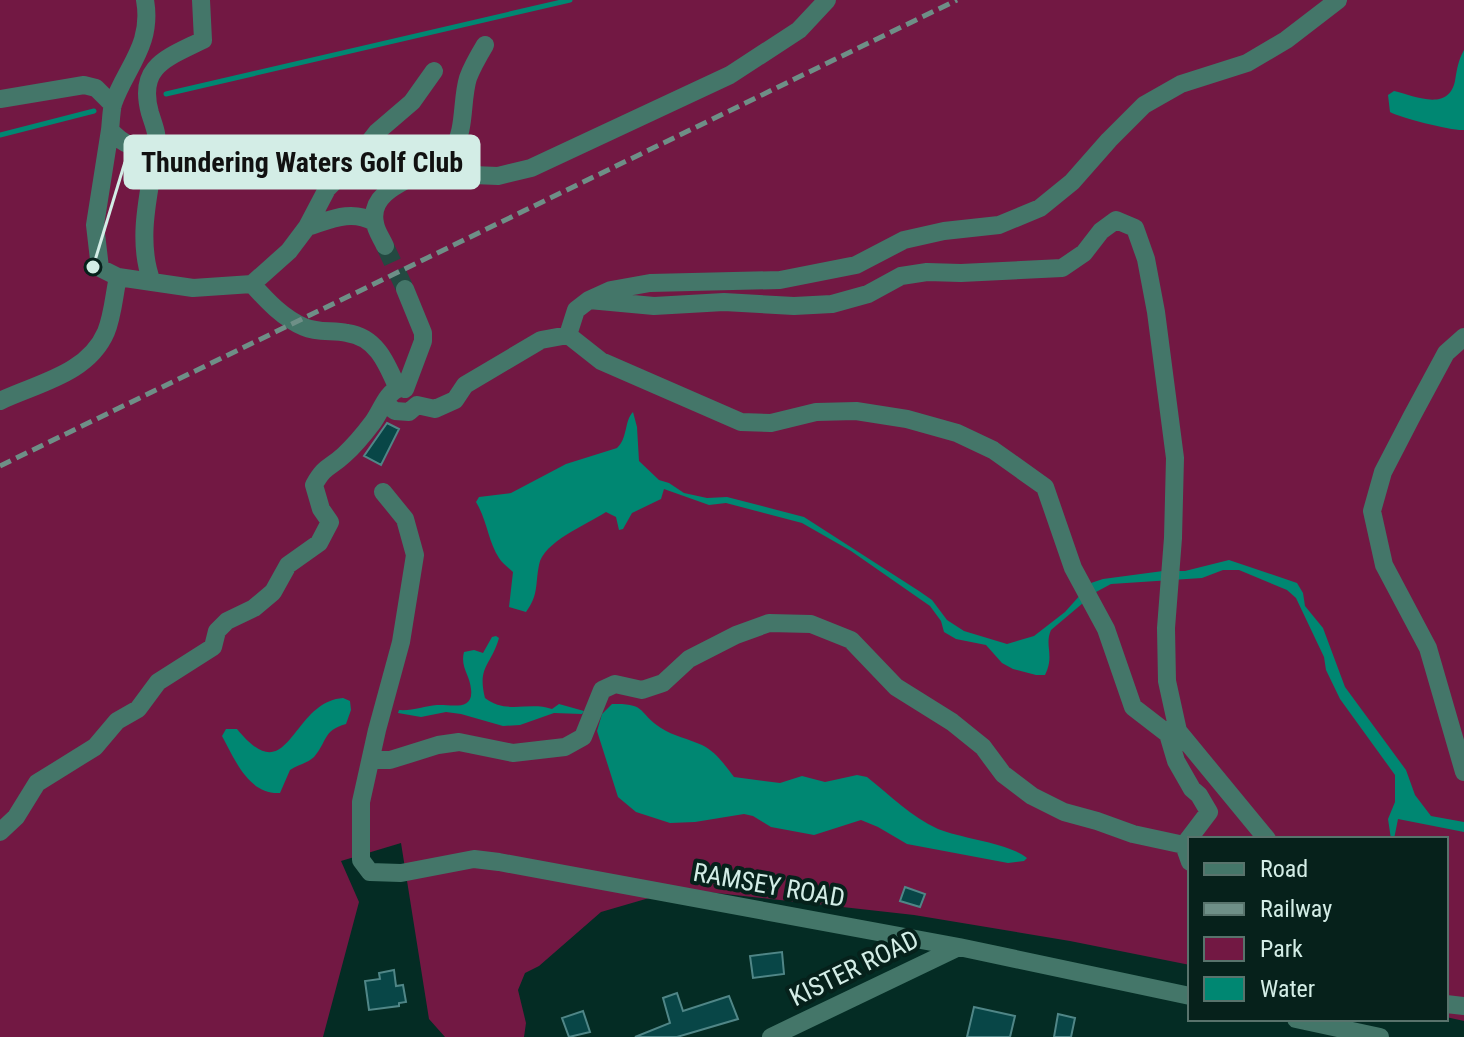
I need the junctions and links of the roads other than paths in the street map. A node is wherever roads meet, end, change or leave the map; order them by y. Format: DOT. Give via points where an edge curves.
graph roads {
  1 [pos="145,0"];
  2 [pos="201,0"];
  3 [pos="827,0"];
  4 [pos="1338,0"];
  5 [pos="485,45"];
  6 [pos="434,71"];
  7 [pos="0,99"];
  8 [pos="113,105"];
  9 [pos="110,130"];
  10 [pos="156,150"];
  11 [pos="422,173"];
  12 [pos="374,222"];
  13 [pos="307,227"];
  14 [pos="385,246"];
  15 [pos="118,277"];
  16 [pos="152,282"];
  17 [pos="252,284"];
  18 [pos="405,289"];
  19 [pos="589,300"];
  20 [pos="568,335"];
  21 [pos="1464,337"];
  22 [pos="405,389"];
  23 [pos="0,401"];
  24 [pos="386,404"];
  25 [pos="383,492"];
  26 [pos="371,760"];
  27 [pos="1464,772"];
  28 [pos="0,832"];
  29 [pos="1196,837"];
  30 [pos="1265,837"];
  31 [pos="1187,853"];
  32 [pos="959,947"];
  33 [pos="1188,996"];
  34 [pos="1305,1021"];
  35 [pos="771,1037"];
  36 [pos="1380,1037"];
  1 -- 8 [label="street" via="142,43"];
  2 -- 10 [label="street" via="203,40 165,59 146,84 158,132"];
  3 -- 11 [label="street" via="799,30 730,75 531,168 498,176"];
  4 -- 19 [label="street" via="1247,63 1181,84 1144,105 1072,182 1040,208 999,225 904,240 856,265 780,280 650,283"];
  5 -- 11 [label="street" via="468,78 453,149"];
  6 -- 13 [label="street" via="412,102 377,132 327,189"];
  7 -- 8 [label="street" via="84,85 96,88"];
  8 -- 9 [label="street"];
  9 -- 10 [label="street" via="121,142"];
  9 -- 15 [label="street" via="95,225 100,268"];
  10 -- 16 [label="street" via="144,261"];
  11 -- 12 [label="street" via="386,192"];
  12 -- 13 [label="street" via="346,215"];
  12 -- 14 [label="street"];
  13 -- 17 [label="street"];
  15 -- 16 [label="street"];
  15 -- 23 [label="street" via="99,346 71,372"];
  16 -- 17 [label="street" via="193,288"];
  17 -- 24 [label="street" via="275,309 307,329 365,338 384,355 398,389 391,391"];
  18 -- 22 [label="street" via="423,341"];
  19 -- 20 [label="street" via="576,310"];
  19 -- 30 [label="street" via="654,306 832,304 868,294 901,276 1062,268 1116,220 1135,228 1156,312 1175,458 1167,681 1178,731"];
  20 -- 24 [label="street" via="541,340 435,409 417,405 409,412 395,411"];
  20 -- 29 [label="street" via="601,361 741,422 856,411 907,419 993,450 1045,487 1073,568 1112,643 1133,707 1168,734 1176,761 1209,812"];
  21 -- 27 [label="street" via="1446,353 1412,416 1383,472 1372,511 1384,565 1428,648"];
  24 -- 28 [label="street" via="314,485 330,522 319,543 288,565 273,592 227,621 217,631 213,647 158,682 138,709 117,721 95,747 37,783"];
  25 -- 26 [label="street" via="405,519 415,555 401,642"];
  26 -- 31 [label="street" via="459,742 513,753 565,747 583,737 602,690 615,684 642,690 663,683 689,659 769,623 811,624 851,640 896,687 952,722 1032,796"];
  26 -- 32 [label="street, RAMSEY ROAD" via="361,802 361,860 370,872 401,873 474,859 499,862"];
  32 -- 33 [label="street, RAMSEY ROAD"];
  32 -- 35 [label="street, KISTER ROAD"];
  34 -- 36 [label="street"];
}
